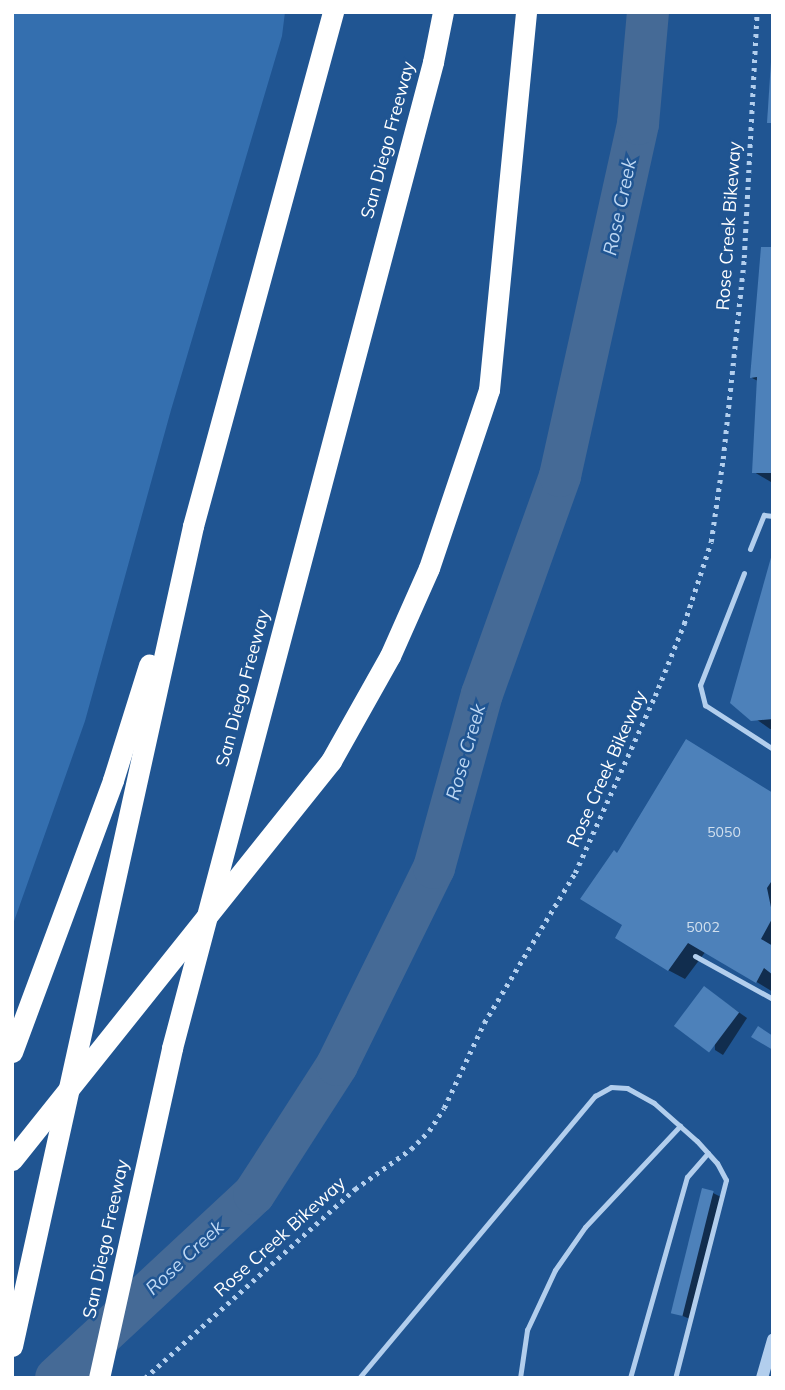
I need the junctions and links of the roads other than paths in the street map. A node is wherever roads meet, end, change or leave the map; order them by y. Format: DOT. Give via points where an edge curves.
graph roads {
  1 [pos="333,12"];
  2 [pos="443,12"];
  3 [pos="526,12"];
  4 [pos="773,516"];
  5 [pos="193,526"];
  6 [pos="750,549"];
  7 [pos="744,573"];
  8 [pos="773,748"];
  9 [pos="695,956"];
  10 [pos="773,999"];
  11 [pos="12,1052"];
  12 [pos="680,1126"];
  13 [pos="708,1153"];
  14 [pos="12,1160"];
  15 [pos="773,1340"];
  16 [pos="12,1346"];
  17 [pos="99,1378"];
  18 [pos="359,1378"];
  19 [pos="520,1378"];
  20 [pos="631,1378"];
  21 [pos="675,1378"];
  22 [pos="762,1378"];
  1 -- 5 [label="highway"];
  2 -- 17 [label="highway, San Diego Freeway" via="172,1048"];
  3 -- 14 [label="highway, bridge" via="489,390 429,568 390,656 331,761"];
  4 -- 6 [label="lane" via="764,515"];
  5 -- 11 [label="highway" via="113,780"];
  5 -- 16 [label="highway"];
  7 -- 8 [label="lane" via="700,685 705,705"];
  9 -- 10 [label="lane"];
  12 -- 13 [label="lane"];
  12 -- 18 [label="lane" via="654,1103 627,1088 611,1087 595,1096"];
  12 -- 19 [label="lane" via="585,1227 555,1270 527,1330"];
  13 -- 20 [label="lane" via="687,1177"];
  13 -- 21 [label="lane" via="726,1180"];
  15 -- 22 [label="street"];
}
